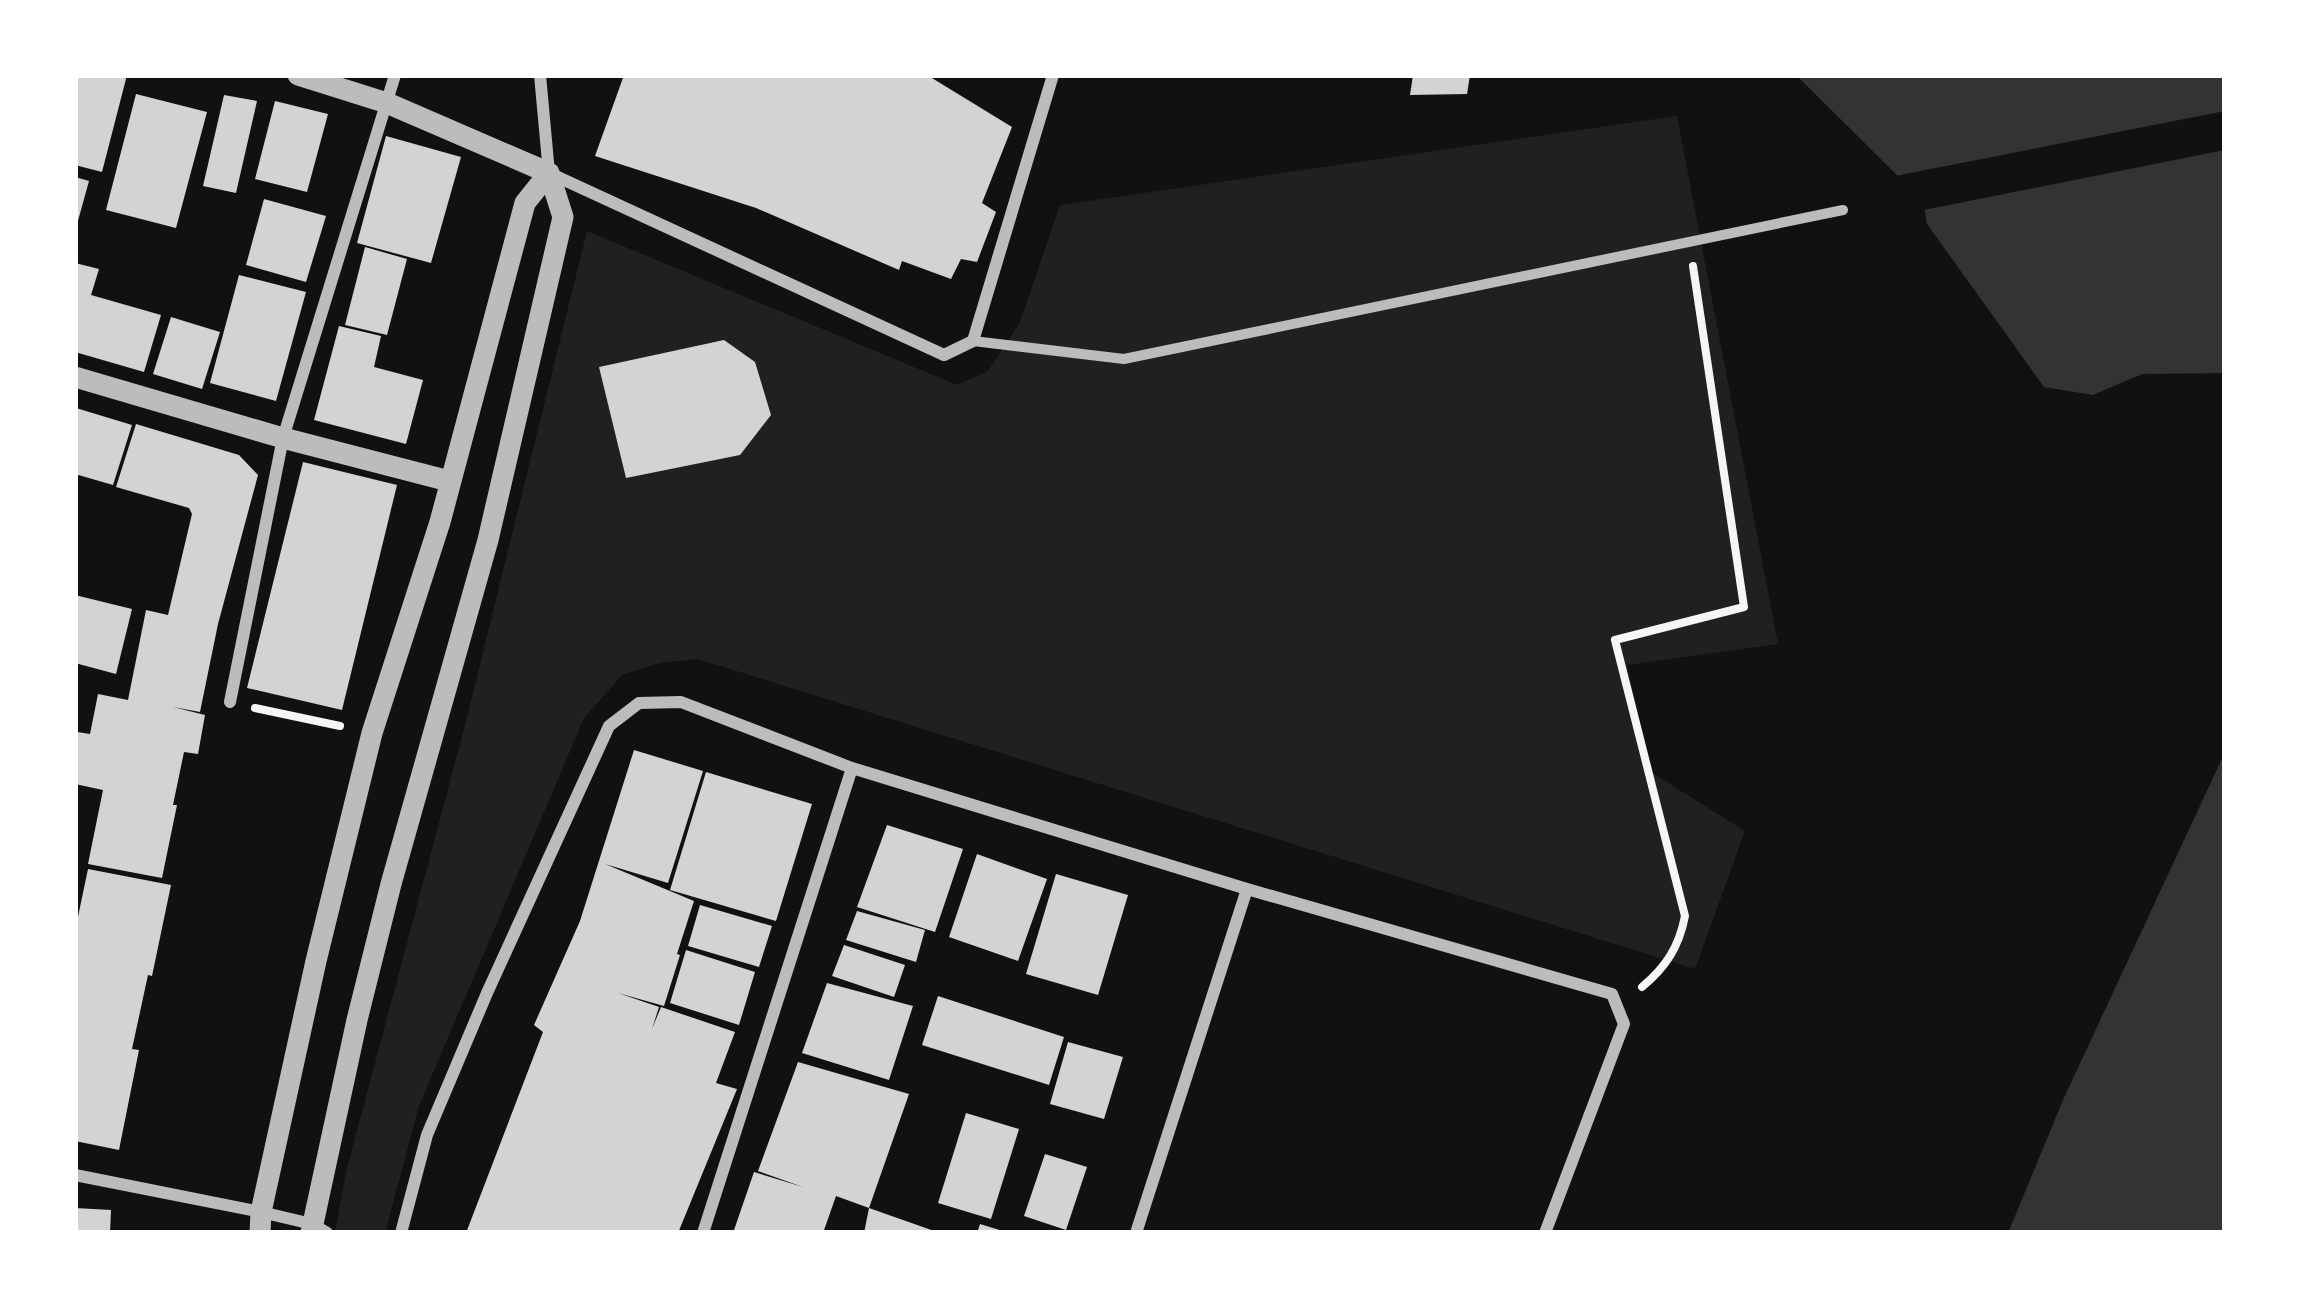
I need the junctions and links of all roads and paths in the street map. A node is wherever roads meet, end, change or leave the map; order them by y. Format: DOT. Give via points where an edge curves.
graph roads {
  1 [pos="298,75"];
  2 [pos="395,75"];
  3 [pos="540,75"];
  4 [pos="1054,75"];
  5 [pos="387,103"];
  6 [pos="548,173"];
  7 [pos="1843,210"];
  8 [pos="1689,242"];
  9 [pos="973,341"];
  10 [pos="75,377"];
  11 [pos="283,438"];
  12 [pos="449,481"];
  13 [pos="230,702"];
  14 [pos="372,733"];
  15 [pos="852,768"];
  16 [pos="1247,889"];
  17 [pos="1617,1006"];
  18 [pos="75,1175"];
  19 [pos="261,1222"];
  20 [pos="316,1230"];
  21 [pos="400,1233"];
  22 [pos="703,1233"];
  23 [pos="1136,1233"];
  24 [pos="1545,1233"];
  1 -- 5 [label="street"];
  2 -- 5 [label="street"];
  3 -- 6 [label="street"];
  4 -- 9 [label="street"];
  5 -- 6 [label="street"];
  5 -- 11 [label="street"];
  6 -- 9 [label="street" via="944,355"];
  6 -- 12 [label="street" via="525,203"];
  6 -- 20 [label="street" via="563,217 488,540 363,998"];
  7 -- 8 [label="street"];
  8 -- 9 [label="street" via="1124,359"];
  8 -- 17 [label="path" via="1744,607 1615,640 1685,916 1662,971"];
  10 -- 11 [label="street"];
  11 -- 12 [label="street"];
  11 -- 13 [label="street"];
  12 -- 14 [label="street"];
  13 -- 14 [label="path"];
  14 -- 19 [label="street"];
  15 -- 16 [label="street"];
  15 -- 21 [label="street" via="681,702 639,704 609,726 427,1135"];
  15 -- 22 [label="street"];
  16 -- 17 [label="street" via="1612,994"];
  16 -- 23 [label="street"];
  17 -- 24 [label="street" via="1624,1024"];
  18 -- 19 [label="street"];
  19 -- 20 [label="street"];
}
